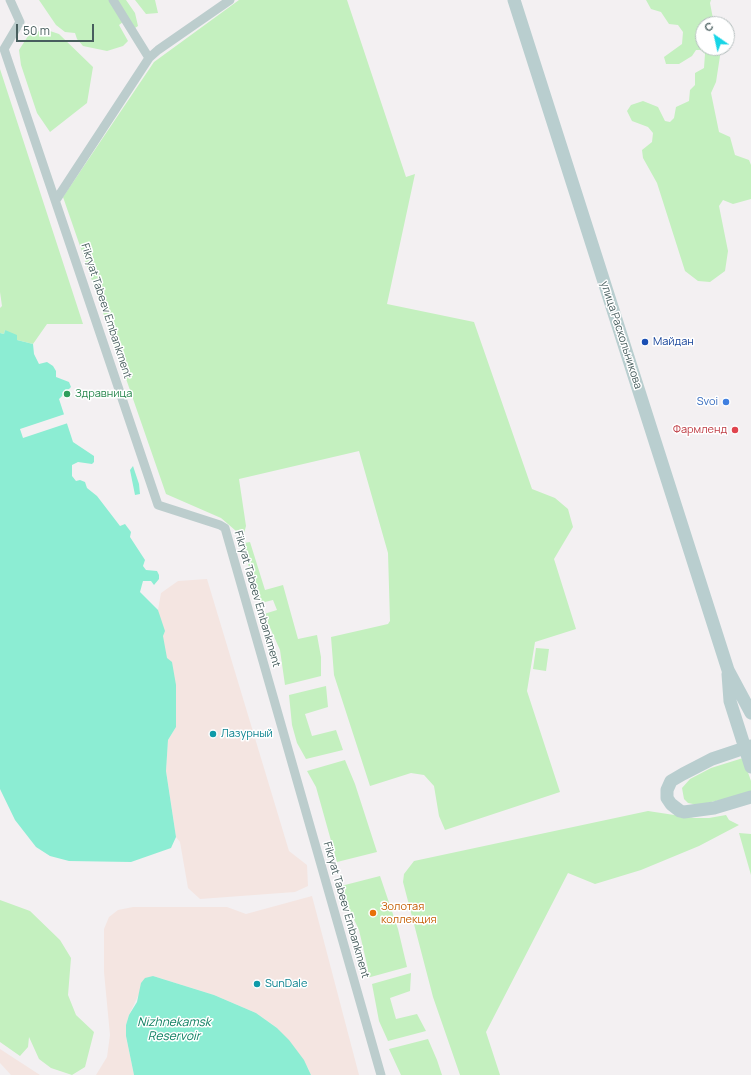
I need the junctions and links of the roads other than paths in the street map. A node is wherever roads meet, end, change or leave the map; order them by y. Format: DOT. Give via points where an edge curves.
graph roads {
  1 [pos="10,0"];
  2 [pos="113,0"];
  3 [pos="230,0"];
  4 [pos="514,0"];
  5 [pos="149,58"];
  6 [pos="56,200"];
  7 [pos="728,670"];
  8 [pos="751,713"];
  9 [pos="748,746"];
  10 [pos="751,767"];
  11 [pos="751,797"];
  12 [pos="381,1075"];
  1 -- 6 [label="street, Fikryat Tabeev Embankment" via="20,22 4,49"];
  2 -- 5 [label="street"];
  3 -- 5 [label="street"];
  4 -- 7 [label="street, улица Раскольникова"];
  5 -- 6 [label="street"];
  6 -- 12 [label="street, Fikryat Tabeev Embankment" via="158,505 224,528"];
  7 -- 8 [label="street, улица Раскольникова"];
  7 -- 9 [label="street, улица Раскольникова" via="730,701"];
  9 -- 10 [label="street, улица Раскольникова"];
  9 -- 11 [label="street" via="707,762 671,781 667,798 684,812 714,808"];
}
